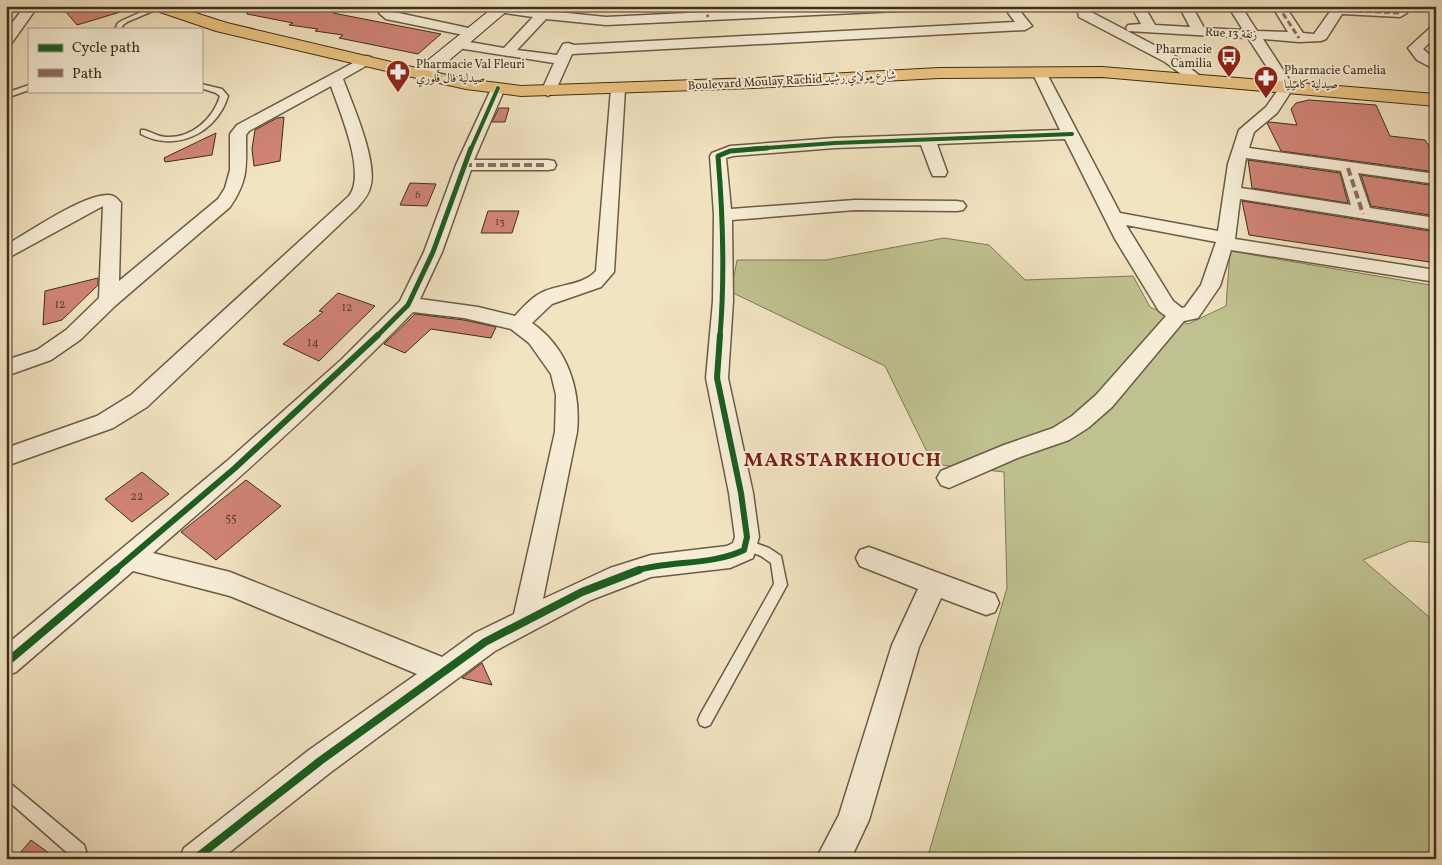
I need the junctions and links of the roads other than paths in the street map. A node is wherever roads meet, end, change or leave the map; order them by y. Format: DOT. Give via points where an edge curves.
graph roads {
  1 [pos="32,6"];
  2 [pos="392,6"];
  3 [pos="565,6"];
  4 [pos="622,6"];
  5 [pos="919,6"];
  6 [pos="1009,6"];
  7 [pos="1137,6"];
  8 [pos="1185,6"];
  9 [pos="1234,6"];
  10 [pos="1278,6"];
  11 [pos="158,7"];
  12 [pos="906,7"];
  13 [pos="503,8"];
  14 [pos="856,8"];
  15 [pos="1340,8"];
  16 [pos="752,10"];
  17 [pos="799,10"];
  18 [pos="1084,10"];
  19 [pos="707,12"];
  20 [pos="1400,13"];
  21 [pos="548,15"];
  22 [pos="665,19"];
  23 [pos="581,20"];
  24 [pos="606,21"];
  25 [pos="118,28"];
  26 [pos="1133,28"];
  27 [pos="1150,29"];
  28 [pos="1436,30"];
  29 [pos="1200,32"];
  30 [pos="473,33"];
  31 [pos="1254,35"];
  32 [pos="799,38"];
  33 [pos="1299,38"];
  34 [pos="6,41"];
  35 [pos="458,44"];
  36 [pos="669,45"];
  37 [pos="507,53"];
  38 [pos="564,55"];
  39 [pos="366,60"];
  40 [pos="1436,66"];
  41 [pos="1039,72"];
  42 [pos="425,75"];
  43 [pos="335,77"];
  44 [pos="1198,80"];
  45 [pos="202,86"];
  46 [pos="28,87"];
  47 [pos="1287,87"];
  48 [pos="498,88"];
  49 [pos="618,89"];
  50 [pos="548,92"];
  51 [pos="6,96"];
  52 [pos="1436,100"];
  53 [pos="144,132"];
  54 [pos="1072,134"];
  55 [pos="928,140"];
  56 [pos="1241,152"];
  57 [pos="464,165"];
  58 [pos="548,165"];
  59 [pos="1348,168"];
  60 [pos="939,172"];
  61 [pos="1436,179"];
  62 [pos="1231,192"];
  63 [pos="958,206"];
  64 [pos="1363,214"];
  65 [pos="723,215"];
  66 [pos="1112,217"];
  67 [pos="1436,224"];
  68 [pos="1225,241"];
  69 [pos="6,253"];
  70 [pos="1436,276"];
  71 [pos="109,300"];
  72 [pos="408,305"];
  73 [pos="1178,315"];
  74 [pos="518,324"];
  75 [pos="6,368"];
  76 [pos="6,457"];
  77 [pos="949,478"];
  78 [pos="747,545"];
  79 [pos="868,558"];
  80 [pos="130,559"];
  81 [pos="934,584"];
  82 [pos="986,603"];
  83 [pos="525,622"];
  84 [pos="6,663"];
  85 [pos="443,671"];
  86 [pos="705,720"];
  87 [pos="6,790"];
  88 [pos="78,852"];
  89 [pos="195,859"];
  90 [pos="832,859"];
  1 -- 34 [label="street"];
  2 -- 30 [label="street" via="386,13 390,16"];
  3 -- 21 [label="street"];
  4 -- 24 [label="street"];
  5 -- 12 [label="street"];
  6 -- 32 [label="street" via="1025,26"];
  7 -- 27 [label="street"];
  8 -- 29 [label="street"];
  9 -- 31 [label="street"];
  10 -- 33 [label="street"];
  11 -- 25 [label="lane" via="125,21"];
  11 -- 39 [label="main road, Boulevard Moulay Rachid شارع مولاي رشيد" via="222,27"];
  12 -- 14 [label="street"];
  13 -- 21 [label="street"];
  13 -- 30 [label="street"];
  14 -- 17 [label="street"];
  15 -- 20 [label="street"];
  15 -- 33 [label="street, Rue 13 زنقة" via="1321,36"];
  16 -- 17 [label="street"];
  16 -- 19 [label="street"];
  17 -- 32 [label="street"];
  18 -- 44 [label="street" via="1170,59"];
  19 -- 22 [label="street"];
  21 -- 23 [label="street"];
  21 -- 37 [label="street"];
  22 -- 24 [label="street"];
  22 -- 36 [label="street"];
  23 -- 24 [label="street"];
  23 -- 38 [label="street"];
  26 -- 27 [label="street, Rue 13 زنقة"];
  27 -- 29 [label="street, Rue 13 زنقة"];
  28 -- 40 [label="street" via="1415,48"];
  29 -- 31 [label="street, Rue 13 زنقة"];
  30 -- 35 [label="street"];
  31 -- 33 [label="street, Rue 13 زنقة"];
  31 -- 47 [label="street"];
  32 -- 36 [label="street"];
  35 -- 37 [label="street"];
  35 -- 42 [label="street"];
  36 -- 38 [label="street"];
  37 -- 38 [label="street"];
  38 -- 50 [label="street"];
  39 -- 42 [label="main road, Boulevard Moulay Rachid شارع مولاي رشيد"];
  39 -- 43 [label="street"];
  41 -- 44 [label="main road, Boulevard Moulay Rachid شارع مولاي رشيد" via="1134,74"];
  41 -- 49 [label="main road, Boulevard Moulay Rachid شارع مولاي رشيد" via="939,73"];
  41 -- 54 [label="street"];
  42 -- 48 [label="main road, Boulevard Moulay Rachid شارع مولاي رشيد"];
  43 -- 71 [label="street" via="243,128 238,134 238,170 230,194 202,223"];
  43 -- 76 [label="street" via="351,121 364,174 360,193 351,204 139,401 105,422"];
  44 -- 47 [label="main road, Boulevard Moulay Rachid شارع مولاي رشيد"];
  45 -- 53 [label="lane" via="219,91 224,96 216,115 201,128 170,140 155,139"];
  46 -- 51 [label="lane"];
  47 -- 52 [label="main road, Boulevard Moulay Rachid شارع مولاي رشيد"];
  47 -- 56 [label="street" via="1272,110 1247,130"];
  48 -- 50 [label="main road, Boulevard Moulay Rachid شارع مولاي رشيد"];
  48 -- 57 [label="street"];
  49 -- 50 [label="main road, Boulevard Moulay Rachid شارع مولاي رشيد"];
  49 -- 74 [label="street" via="605,272 594,283 547,298"];
  54 -- 55 [label="street"];
  54 -- 66 [label="street"];
  55 -- 60 [label="street"];
  55 -- 65 [label="street" via="755,148 722,153 717,163"];
  56 -- 59 [label="street"];
  56 -- 62 [label="street"];
  57 -- 58 [label="street"];
  57 -- 72 [label="street" via="433,252"];
  59 -- 61 [label="street"];
  59 -- 64 [label="street"];
  62 -- 64 [label="street"];
  62 -- 68 [label="street"];
  63 -- 65 [label="street" via="855,204"];
  64 -- 67 [label="street"];
  65 -- 78 [label="street" via="723,301 717,378 738,478"];
  66 -- 68 [label="street"];
  66 -- 73 [label="street" via="1166,306"];
  68 -- 70 [label="street"];
  68 -- 73 [label="street" via="1210,286 1190,313"];
  69 -- 71 [label="street" via="93,203 109,200 112,203"];
  71 -- 75 [label="street" via="57,347 30,362"];
  72 -- 74 [label="street"];
  72 -- 80 [label="street" via="348,365"];
  73 -- 77 [label="street" via="1104,401 1080,422 1061,434"];
  74 -- 83 [label="street" via="532,333 554,359 569,402 566,432"];
  78 -- 83 [label="street" via="730,557 651,566 619,576"];
  78 -- 86 [label="lane" via="777,560 781,585"];
  79 -- 81 [label="street"];
  80 -- 84 [label="street"];
  80 -- 85 [label="street" via="253,592"];
  81 -- 82 [label="street"];
  81 -- 90 [label="street" via="906,645 853,820"];
  83 -- 85 [label="street" via="485,642"];
  85 -- 89 [label="street" via="320,761"];
  87 -- 88 [label="lane"];
}
